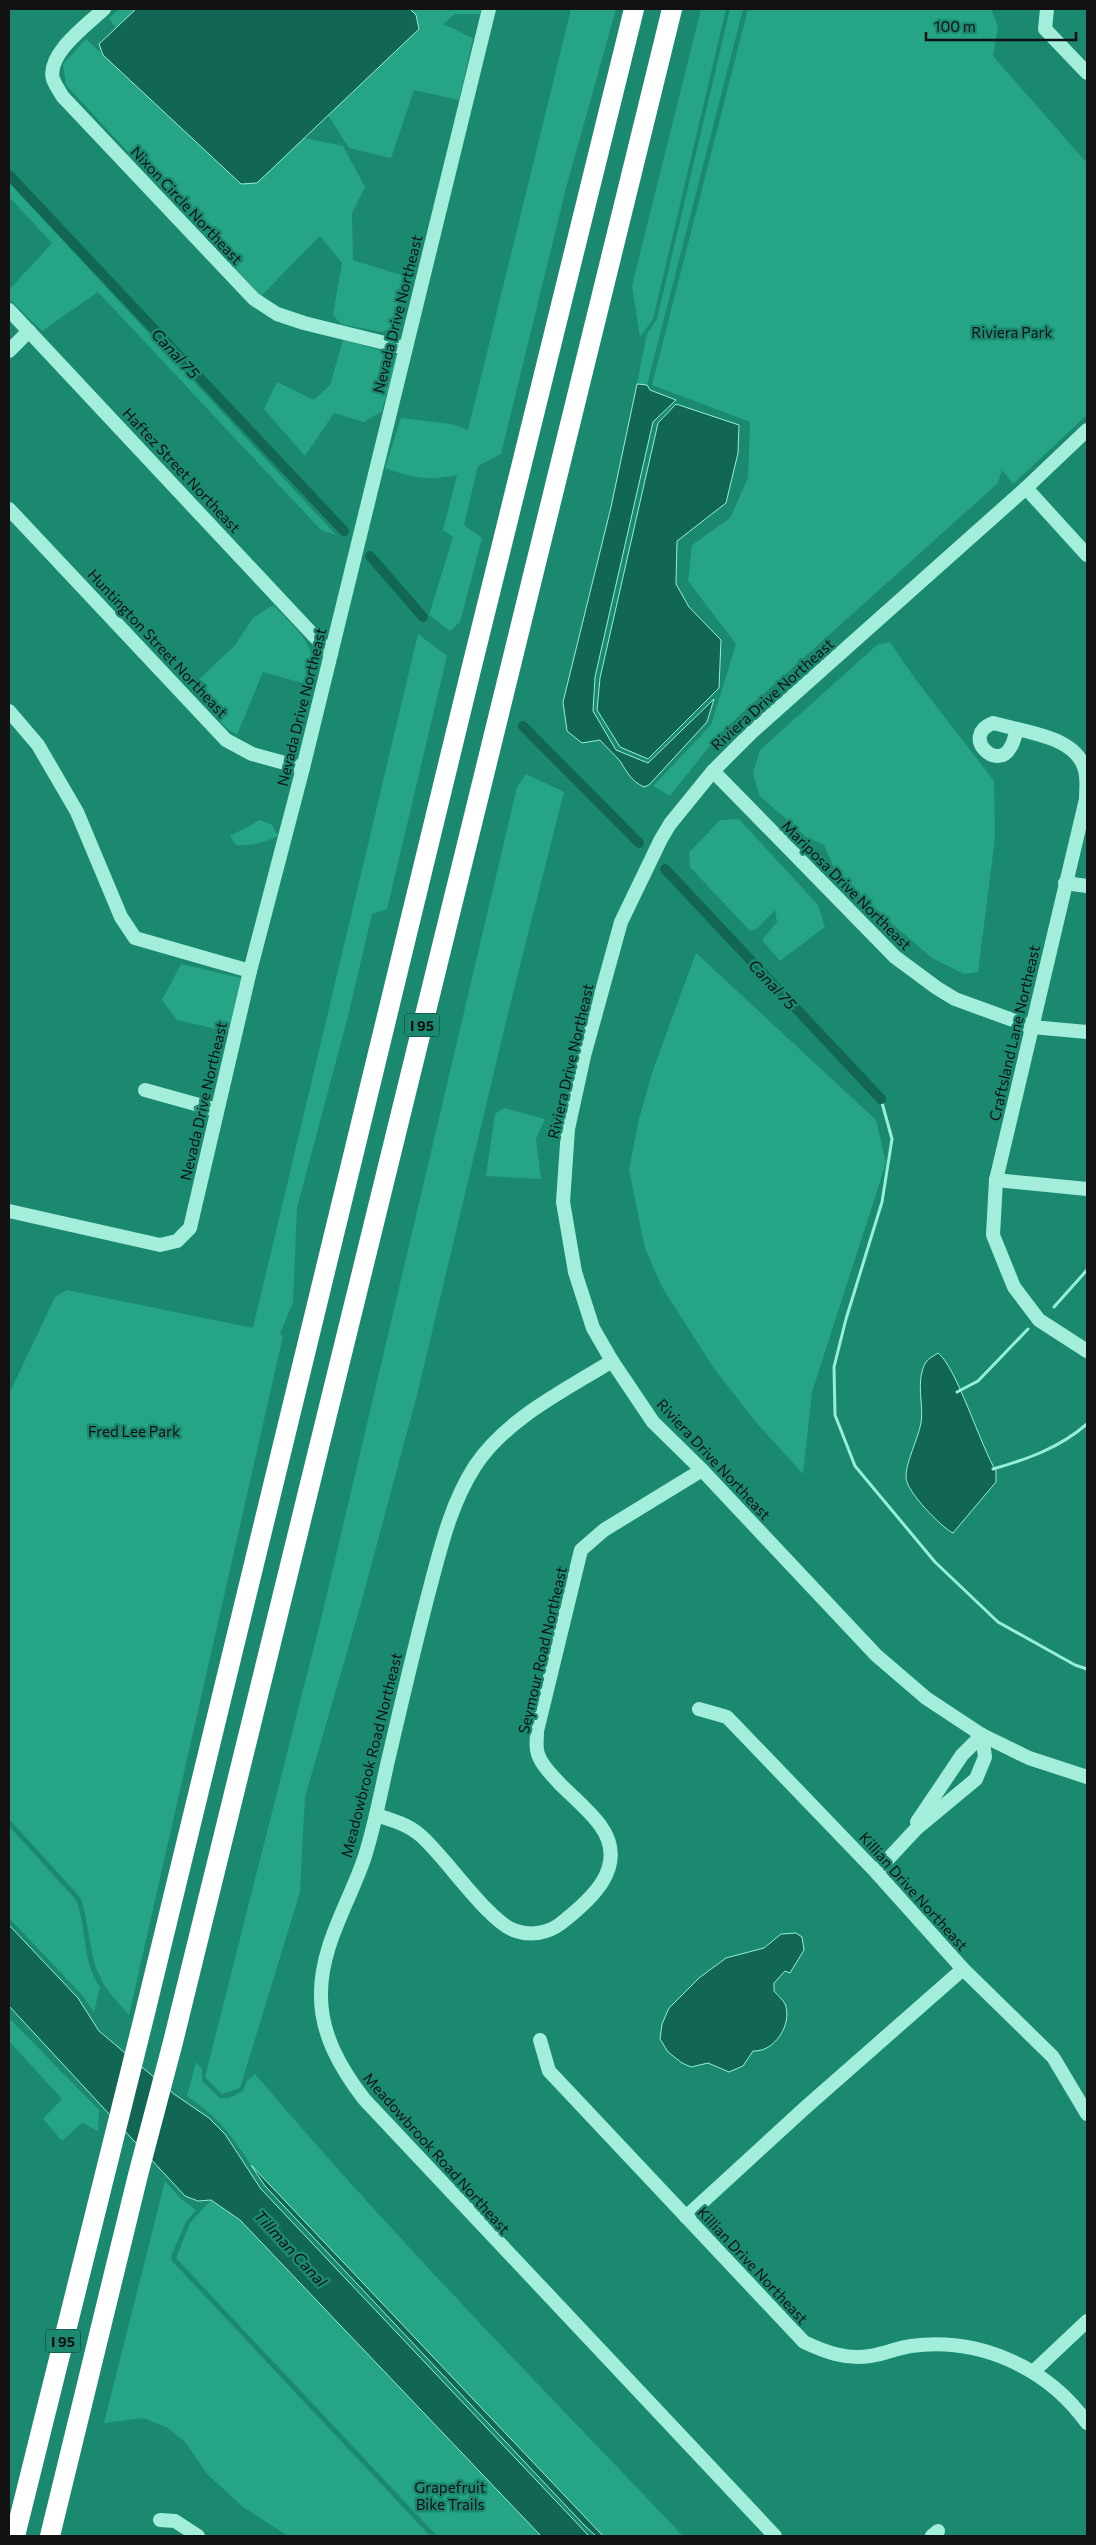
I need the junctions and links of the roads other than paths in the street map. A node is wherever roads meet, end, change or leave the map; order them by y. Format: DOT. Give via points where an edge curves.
graph roads {
  1 [pos="104,9"];
  2 [pos="489,9"];
  3 [pos="634,9"];
  4 [pos="672,9"];
  5 [pos="1047,9"];
  6 [pos="1087,73"];
  7 [pos="9,310"];
  8 [pos="29,331"];
  9 [pos="405,348"];
  10 [pos="9,351"];
  11 [pos="1087,430"];
  12 [pos="1026,488"];
  13 [pos="9,508"];
  14 [pos="1087,555"];
  15 [pos="331,654"];
  16 [pos="9,711"];
  17 [pos="1017,729"];
  18 [pos="303,768"];
  19 [pos="712,771"];
  20 [pos="1065,883"];
  21 [pos="1087,886"];
  22 [pos="250,971"];
  23 [pos="1032,1027"];
  24 [pos="1087,1032"];
  25 [pos="145,1090"];
  26 [pos="217,1110"];
  27 [pos="996,1180"];
  28 [pos="1087,1189"];
  29 [pos="9,1211"];
  30 [pos="1087,1351"];
  31 [pos="612,1361"];
  32 [pos="702,1470"];
  33 [pos="699,1709"];
  34 [pos="982,1735"];
  35 [pos="1087,1777"];
  36 [pos="376,1815"];
  37 [pos="917,1828"];
  38 [pos="876,1872"];
  39 [pos="963,1969"];
  40 [pos="540,2040"];
  41 [pos="1087,2114"];
  42 [pos="686,2217"];
  43 [pos="1087,2321"];
  44 [pos="1033,2372"];
  45 [pos="1087,2423"];
  46 [pos="160,2520"];
  47 [pos="15,2536"];
  48 [pos="50,2536"];
  49 [pos="198,2536"];
  50 [pos="775,2536"];
  1 -- 9 [label="street, Nixon Circle Northeast" via="53,62 53,79 62,97 254,299 286,317"];
  2 -- 9 [label="street, Nevada Drive Northeast"];
  3 -- 47 [label="highway, I 95"];
  4 -- 48 [label="highway, I 95"];
  5 -- 6 [label="street" via="1045,29"];
  7 -- 8 [label="street, Haftez Street Northeast"];
  8 -- 10 [label="street"];
  8 -- 15 [label="street, Haftez Street Northeast"];
  9 -- 15 [label="street, Nevada Drive Northeast"];
  11 -- 12 [label="street, Riviera Drive Northeast"];
  12 -- 14 [label="street"];
  12 -- 19 [label="street, Riviera Drive Northeast"];
  13 -- 18 [label="street, Huntington Street Northeast" via="226,740 252,754"];
  15 -- 18 [label="street, Nevada Drive Northeast"];
  16 -- 22 [label="street" via="38,745 77,812 121,917 135,938"];
  17 -- 20 [label="street, Craftsland Lane Northeast" via="1052,738 1076,752 1086,774 1086,799"];
  18 -- 22 [label="street, Nevada Drive Northeast"];
  19 -- 23 [label="street, Mariposa Drive Northeast" via="895,957 955,999"];
  19 -- 31 [label="street, Riviera Drive Northeast" via="660,839 621,921 584,1056 568,1129 563,1202 574,1268 594,1328"];
  20 -- 21 [label="street"];
  20 -- 23 [label="street, Craftsland Lane Northeast"];
  22 -- 26 [label="street, Nevada Drive Northeast"];
  23 -- 24 [label="street, Mariposa Drive Northeast"];
  23 -- 27 [label="street, Craftsland Lane Northeast"];
  25 -- 26 [label="street"];
  26 -- 29 [label="street, Nevada Drive Northeast" via="190,1228 177,1241 160,1245"];
  27 -- 28 [label="street"];
  27 -- 30 [label="street, Craftsland Lane Northeast" via="993,1235 1014,1287 1039,1320"];
  31 -- 32 [label="street, Riviera Drive Northeast" via="653,1422"];
  31 -- 36 [label="street, Meadowbrook Road Northeast" via="526,1415 501,1436 482,1456 459,1493 448,1520 420,1625"];
  32 -- 34 [label="street, Riviera Drive Northeast" via="876,1655 926,1698"];
  32 -- 36 [label="street, Seymour Road Northeast" via="604,1530 581,1550 537,1731 537,1751 547,1770 600,1826 610,1845 611,1863 606,1878 590,1896 548,1932 515,1931 497,1919 421,1836 405,1825"];
  33 -- 38 [label="street, Killian Drive Northeast" via="727,1717"];
  34 -- 35 [label="street, Riviera Drive Northeast" via="1029,1758"];
  34 -- 37 [label="street" via="962,1755 916,1824"];
  34 -- 37 [label="street" via="985,1757 976,1779"];
  36 -- 50 [label="street, Meadowbrook Road Northeast" via="364,1860 344,1902 324,1963 321,1996 324,2022 345,2075 406,2145"];
  37 -- 38 [label="street"];
  38 -- 39 [label="street, Killian Drive Northeast"];
  39 -- 41 [label="street, Killian Drive Northeast" via="1053,2057"];
  39 -- 42 [label="street"];
  40 -- 42 [label="street, Killian Drive Northeast" via="549,2071"];
  42 -- 44 [label="street, Killian Drive Northeast" via="789,2328 804,2342 828,2353 860,2357 910,2346 958,2346 993,2353"];
  43 -- 44 [label="street"];
  44 -- 45 [label="street, Killian Drive Northeast" via="1069,2401"];
  46 -- 49 [label="street" via="175,2521"];
}
